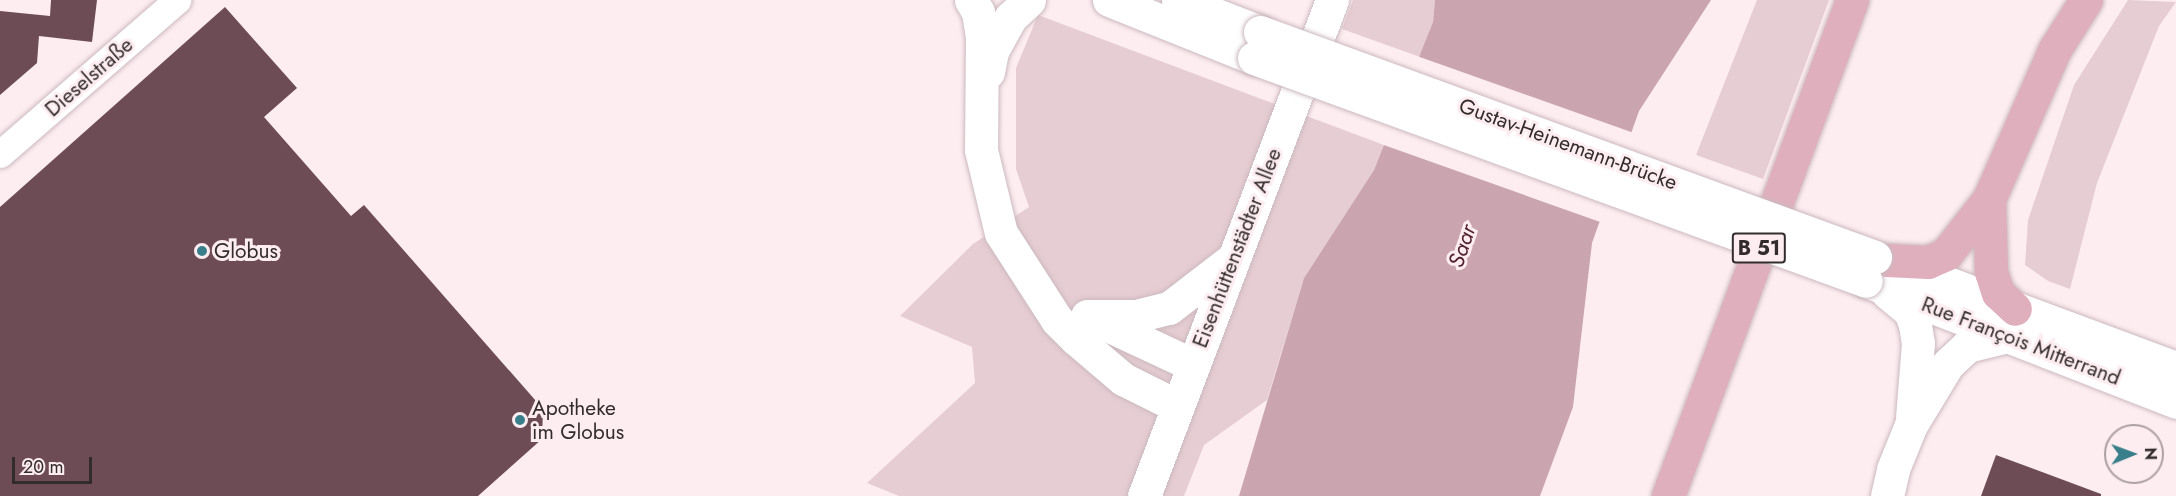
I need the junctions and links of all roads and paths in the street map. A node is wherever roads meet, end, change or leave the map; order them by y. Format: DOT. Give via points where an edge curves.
graph roads {
  1 [pos="177,0"];
  2 [pos="971,0"];
  3 [pos="1029,0"];
  4 [pos="1109,0"];
  5 [pos="1178,0"];
  6 [pos="1332,0"];
  7 [pos="1852,0"];
  8 [pos="2086,0"];
  9 [pos="1257,45"];
  10 [pos="982,100"];
  11 [pos="0,154"];
  12 [pos="1989,199"];
  13 [pos="1234,257"];
  14 [pos="1876,271"];
  15 [pos="1047,303"];
  16 [pos="1087,316"];
  17 [pos="2011,323"];
  18 [pos="1193,365"];
  19 [pos="2176,368"];
  20 [pos="2176,402"];
  21 [pos="1177,406"];
  22 [pos="1911,425"];
  23 [pos="1890,482"];
  24 [pos="1144,496"];
  25 [pos="1668,496"];
  26 [pos="1869,496"];
  1 -- 11 [label="street, Dieselstraße"];
  2 -- 10 [label="street" via="978,12 982,37"];
  3 -- 10 [label="street" via="1010,18 992,51"];
  4 -- 9 [label="street"];
  5 -- 9 [label="street"];
  6 -- 13 [label="street, Eisenhüttenstädter Allee"];
  7 -- 25 [label="main road, B 51"];
  8 -- 12 [label="main road" via="2050,59"];
  9 -- 14 [label="street, Gustav-Heinemann-Brücke, bridge"];
  10 -- 15 [label="street" via="981,150 1001,233"];
  12 -- 14 [label="main road" via="1946,254 1928,262"];
  12 -- 17 [label="main road" via="1991,272"];
  13 -- 16 [label="street" via="1197,290 1169,308 1136,316"];
  13 -- 18 [label="street, Eisenhüttenstädter Allee"];
  14 -- 17 [label="street, Rue François Mitterrand"];
  14 -- 22 [label="street" via="1910,311 1915,325 1918,343"];
  15 -- 16 [label="street"];
  15 -- 21 [label="street" via="1076,339 1124,379"];
  16 -- 18 [label="street"];
  17 -- 19 [label="street, Rue François Mitterrand"];
  17 -- 20 [label="street, Rue François Mitterrand"];
  17 -- 22 [label="street" via="1967,346 1948,364"];
  18 -- 21 [label="street, Eisenhüttenstädter Allee"];
  21 -- 24 [label="street, Eisenhüttenstädter Allee"];
  22 -- 23 [label="street"];
  23 -- 26 [label="street"];
}
